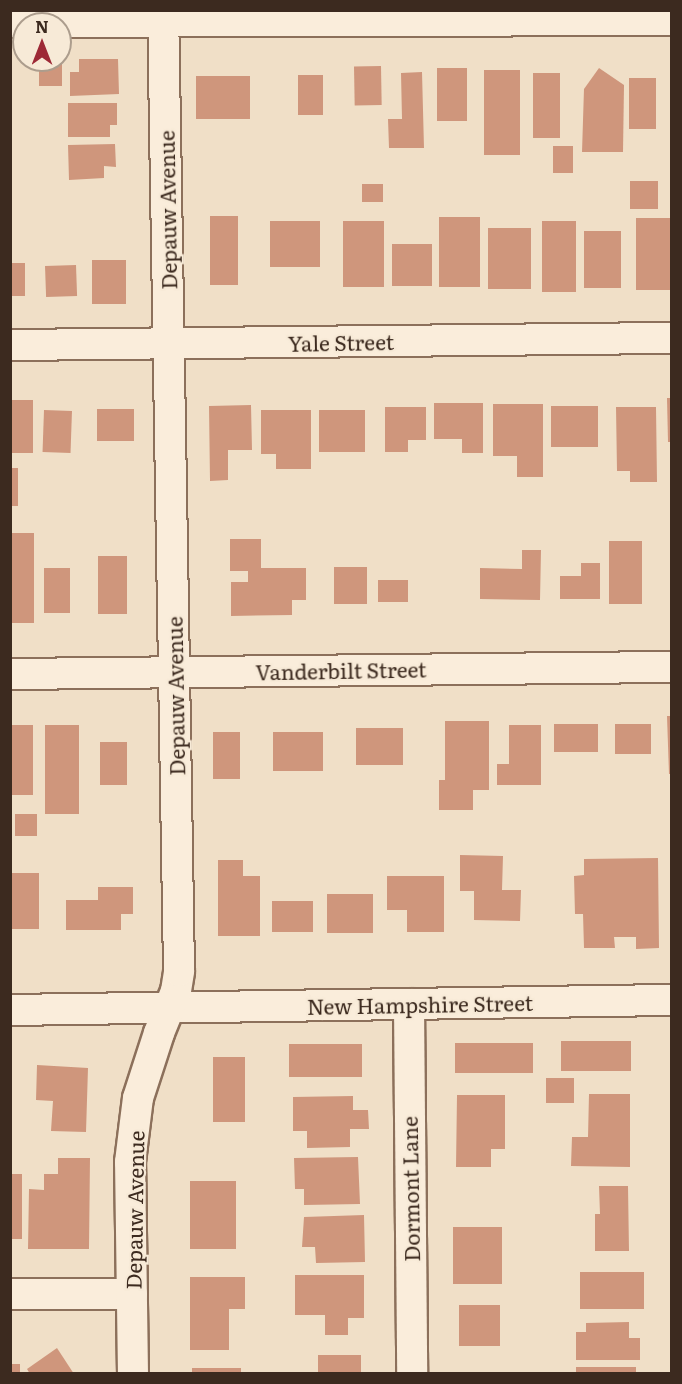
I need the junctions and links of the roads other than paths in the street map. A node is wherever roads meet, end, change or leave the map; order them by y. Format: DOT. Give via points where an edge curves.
graph roads {
  1 [pos="163,15"];
  2 [pos="672,21"];
  3 [pos="10,22"];
  4 [pos="672,338"];
  5 [pos="170,344"];
  6 [pos="10,345"];
  7 [pos="672,667"];
  8 [pos="175,671"];
  9 [pos="10,674"];
  10 [pos="672,1000"];
  11 [pos="409,1004"];
  12 [pos="169,1008"];
  13 [pos="10,1010"];
  14 [pos="10,1294"];
  15 [pos="132,1294"];
  16 [pos="133,1374"];
  17 [pos="412,1374"];
  1 -- 2 [label="street"];
  1 -- 3 [label="street"];
  1 -- 5 [label="street, Depauw Avenue"];
  4 -- 5 [label="street, Yale Street"];
  5 -- 6 [label="street, Yale Street"];
  5 -- 8 [label="street, Depauw Avenue"];
  7 -- 8 [label="street, Vanderbilt Street"];
  8 -- 9 [label="street, Vanderbilt Street"];
  8 -- 12 [label="street, Depauw Avenue" via="179,970"];
  10 -- 11 [label="street, New Hampshire Street"];
  11 -- 12 [label="street, New Hampshire Street"];
  11 -- 17 [label="street, Dormont Lane"];
  12 -- 13 [label="street, New Hampshire Street"];
  12 -- 15 [label="street, Depauw Avenue" via="138,1098 130,1162"];
  14 -- 15 [label="street"];
  15 -- 16 [label="street, Depauw Avenue"];
}
